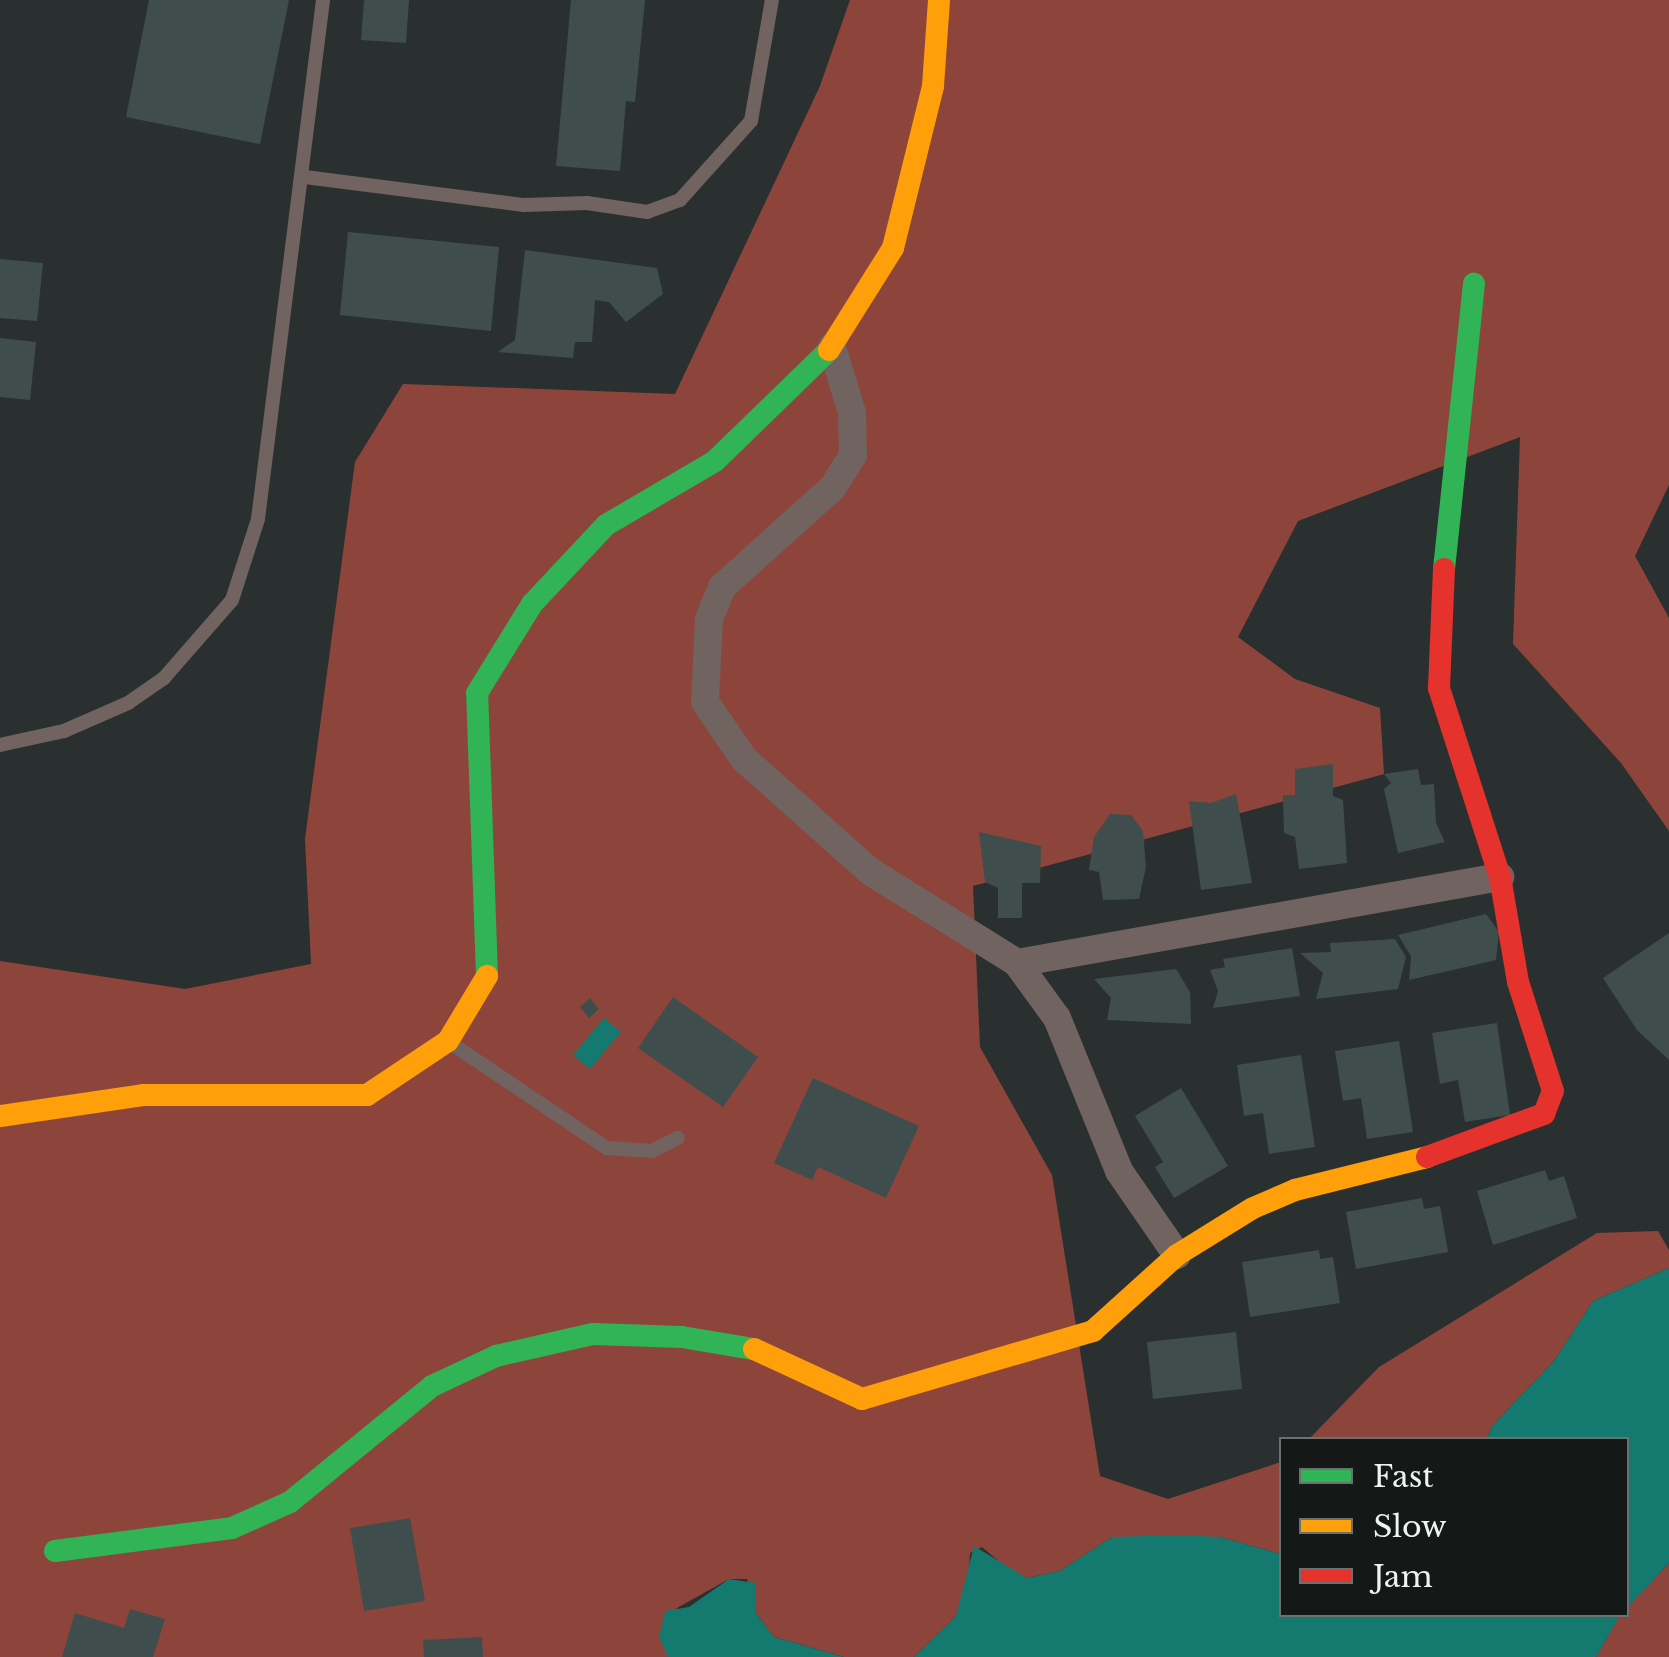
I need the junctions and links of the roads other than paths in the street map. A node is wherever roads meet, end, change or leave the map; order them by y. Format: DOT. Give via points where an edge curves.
graph roads {
  1 [pos="323,0"];
  2 [pos="772,0"];
  3 [pos="939,0"];
  4 [pos="305,176"];
  5 [pos="1474,284"];
  6 [pos="832,347"];
  7 [pos="0,745"];
  8 [pos="1500,877"];
  9 [pos="1017,963"];
  10 [pos="448,1042"];
  11 [pos="0,1116"];
  12 [pos="678,1138"];
  13 [pos="1177,1254"];
  14 [pos="55,1551"];
  1 -- 4 [label="lane"];
  2 -- 4 [label="lane" via="751,121 680,200 648,212 587,203 524,205"];
  3 -- 6 [label="street" via="933,86 894,248"];
  4 -- 7 [label="lane" via="258,519 232,600 164,678 128,704 64,730"];
  5 -- 8 [label="street" via="1445,548 1439,688"];
  6 -- 9 [label="street" via="852,412 854,456 832,488 722,587 708,619 705,702 744,760 871,872"];
  6 -- 10 [label="street" via="714,461 606,524 532,604 477,693 487,983"];
  8 -- 9 [label="street"];
  8 -- 13 [label="street" via="1518,982 1552,1091 1544,1114 1453,1150 1295,1190"];
  9 -- 13 [label="street" via="1057,1018 1119,1171"];
  10 -- 11 [label="street" via="366,1096 144,1095"];
  10 -- 12 [label="lane" via="607,1148 652,1151"];
  13 -- 14 [label="street" via="1093,1331 862,1399 758,1350 682,1337 593,1334 496,1356 432,1386 290,1502 232,1528"];
}
